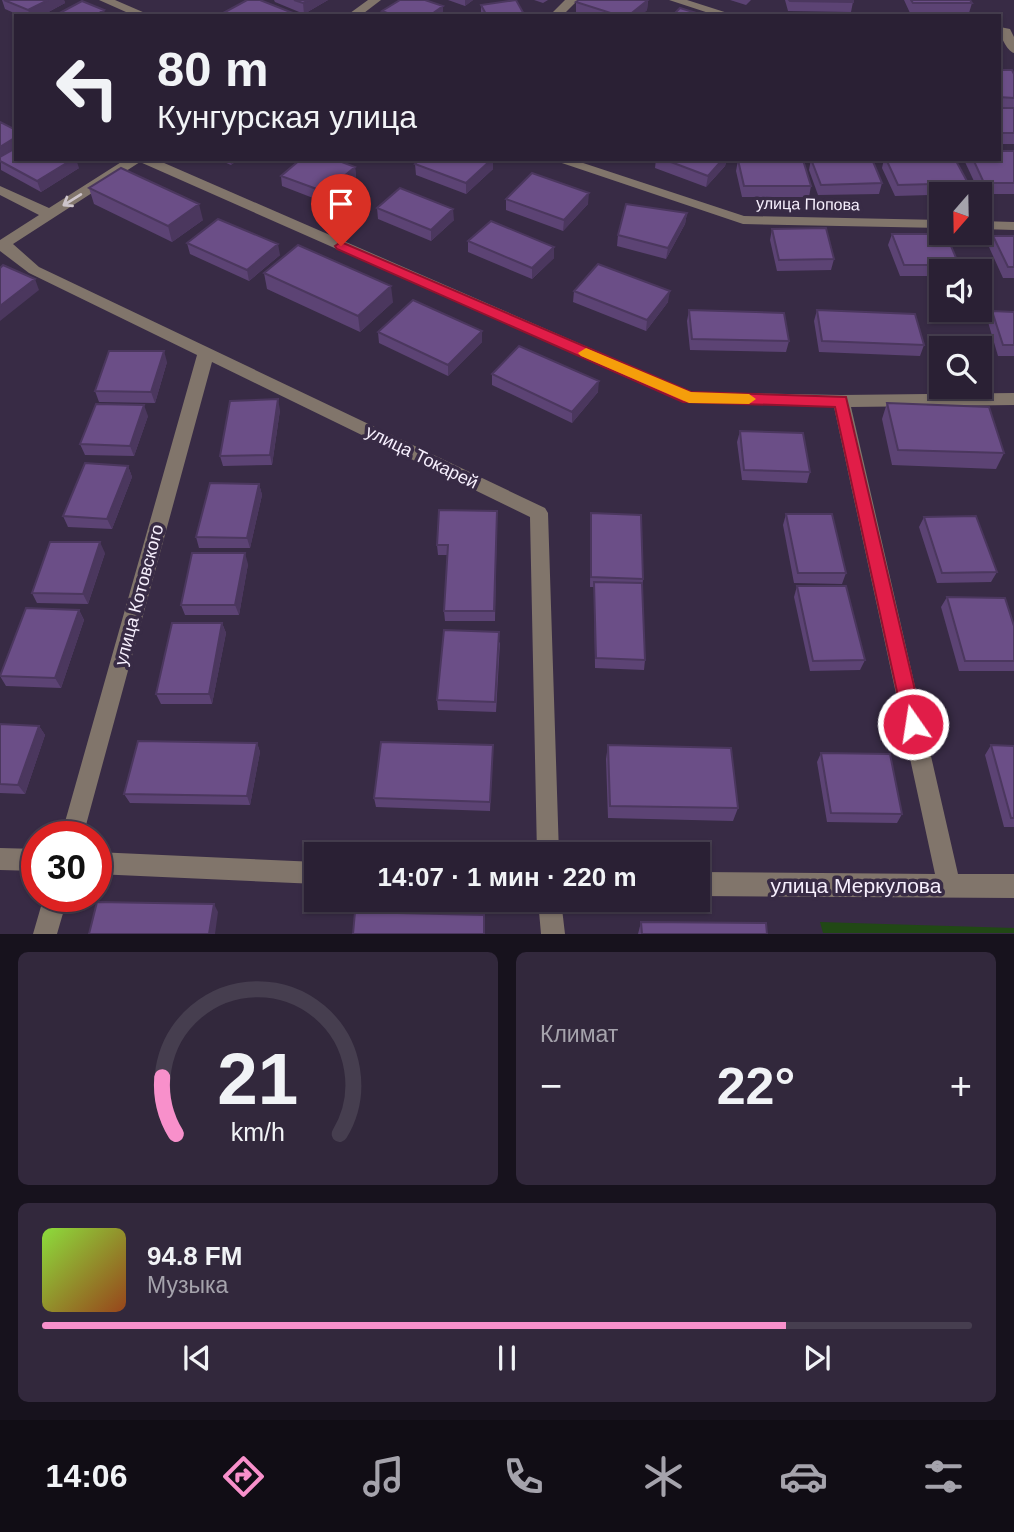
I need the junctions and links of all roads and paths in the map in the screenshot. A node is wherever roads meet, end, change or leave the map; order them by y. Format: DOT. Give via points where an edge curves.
graph roads {
  1 [pos="105,0"];
  2 [pos="375,0"];
  3 [pos="572,0"];
  4 [pos="675,0"];
  5 [pos="141,14"];
  6 [pos="355,14"];
  7 [pos="557,14"];
  8 [pos="724,14"];
  9 [pos="1006,29"];
  10 [pos="1014,49"];
  11 [pos="133,161"];
  12 [pos="148,161"];
  13 [pos="563,161"];
  14 [pos="0,190"];
  15 [pos="49,214"];
  16 [pos="929,224"];
  17 [pos="992,225"];
  18 [pos="1014,226"];
  19 [pos="2,245"];
  20 [pos="206,353"];
  21 [pos="1014,399"];
  22 [pos="841,401"];
  23 [pos="76,821"];
  24 [pos="548,842"];
  25 [pos="0,859"];
  26 [pos="21,860"];
  27 [pos="112,864"];
  28 [pos="304,872"];
  29 [pos="710,884"];
  30 [pos="949,885"];
  31 [pos="1014,886"];
  32 [pos="51,912"];
  33 [pos="551,912"];
  34 [pos="45,933"];
  35 [pos="553,933"];
  1 -- 5 [label="street"];
  2 -- 6 [label="street"];
  3 -- 7 [label="street"];
  4 -- 8 [label="street"];
  9 -- 10 [label="street"];
  11 -- 15 [label="street, one-way"];
  12 -- 22 [label="street" via="689,398"];
  13 -- 16 [label="street, улица Попова" via="743,220"];
  14 -- 15 [label="street"];
  15 -- 19 [label="street"];
  17 -- 18 [label="street"];
  19 -- 20 [label="street, улица Токарей" via="34,270"];
  20 -- 23 [label="street, улица Котовского"];
  20 -- 24 [label="street, улица Токарей" via="540,513"];
  21 -- 22 [label="street"];
  22 -- 30 [label="street"];
  25 -- 26 [label="street"];
  27 -- 28 [label="street"];
  29 -- 30 [label="street, улица Меркулова"];
  30 -- 31 [label="street, улица Меркулова"];
  32 -- 34 [label="street"];
  33 -- 35 [label="street"];
}
